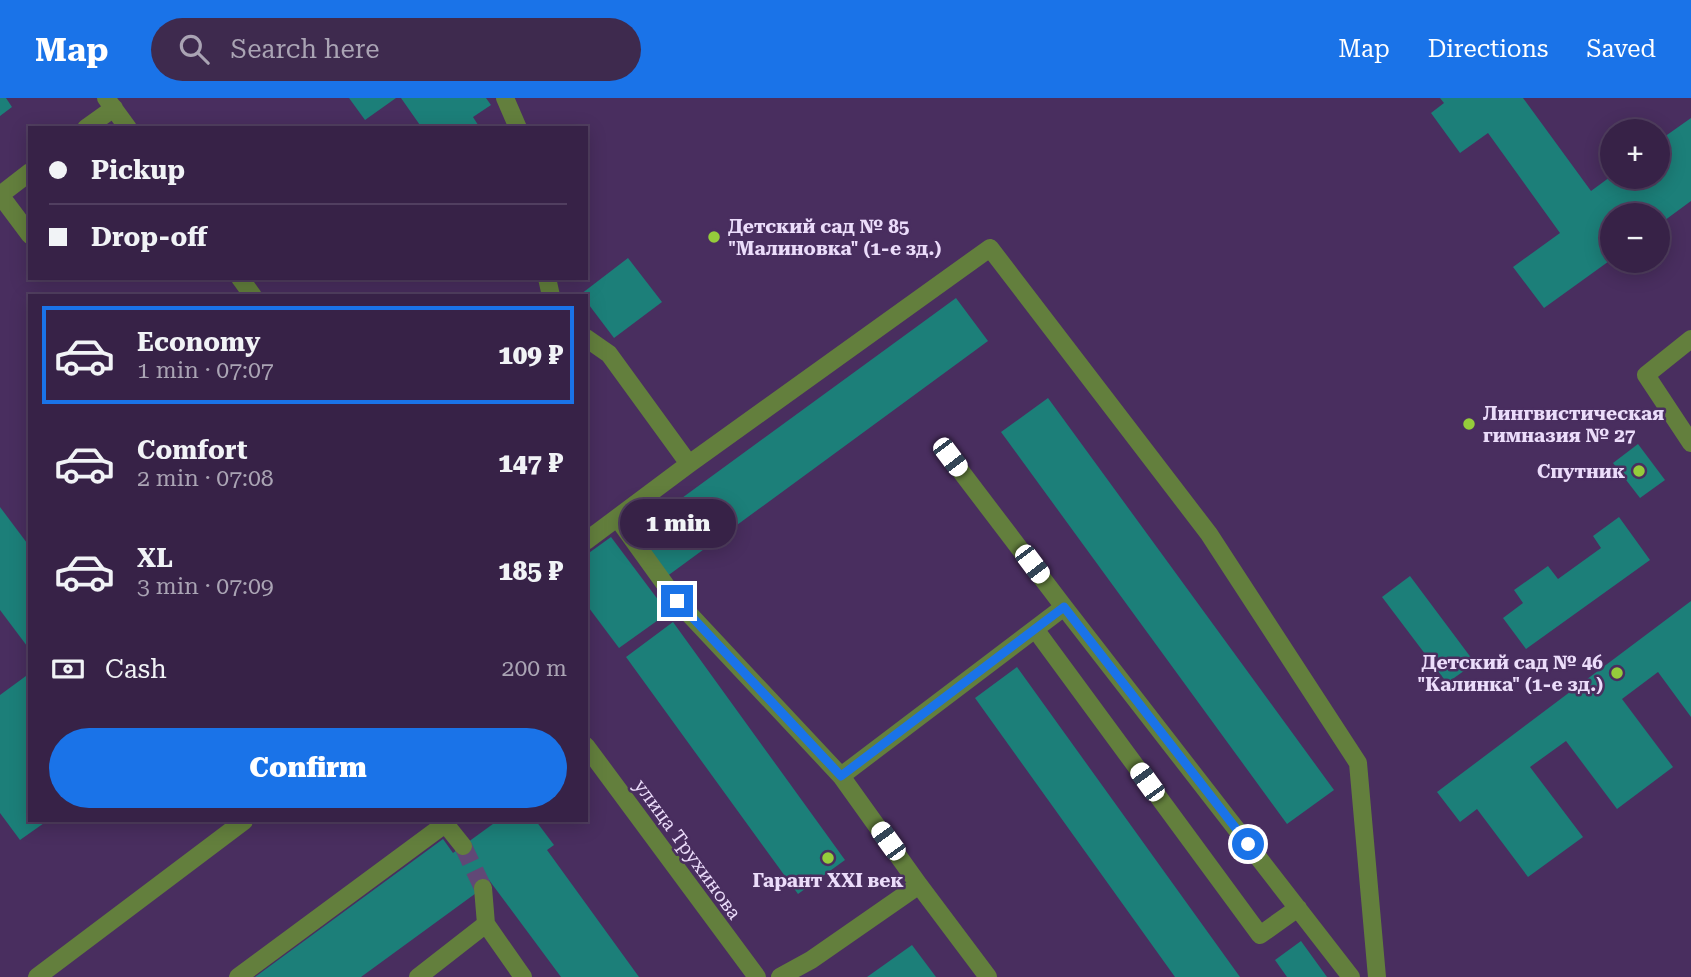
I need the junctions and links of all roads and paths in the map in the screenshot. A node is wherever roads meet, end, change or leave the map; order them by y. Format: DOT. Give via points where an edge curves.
graph roads {
  1 [pos="505,98"];
  2 [pos="110,103"];
  3 [pos="88,126"];
  4 [pos="127,126"];
  5 [pos="517,126"];
  6 [pos="28,174"];
  7 [pos="0,195"];
  8 [pos="28,232"];
  9 [pos="588,339"];
  10 [pos="1691,339"];
  11 [pos="1691,443"];
  12 [pos="950,457"];
  13 [pos="689,464"];
  14 [pos="618,519"];
  15 [pos="588,540"];
  16 [pos="1064,607"];
  17 [pos="1035,629"];
  18 [pos="588,749"];
  19 [pos="841,776"];
  20 [pos="243,822"];
  21 [pos="444,822"];
  22 [pos="463,846"];
  23 [pos="919,885"];
  24 [pos="483,888"];
  25 [pos="1298,908"];
  26 [pos="486,924"];
  27 [pos="37,977"];
  28 [pos="238,977"];
  29 [pos="418,977"];
  30 [pos="523,977"];
  31 [pos="757,977"];
  32 [pos="780,977"];
  33 [pos="988,977"];
  34 [pos="1350,977"];
  35 [pos="1377,977"];
  1 -- 5 [label="street"];
  2 -- 3 [label="street"];
  2 -- 4 [label="street"];
  6 -- 7 [label="street"];
  7 -- 8 [label="street"];
  9 -- 13 [label="street" via="609,354"];
  10 -- 11 [label="street" via="1646,375"];
  12 -- 16 [label="street"];
  13 -- 14 [label="street"];
  13 -- 35 [label="street" via="990,248 1209,534 1358,763"];
  14 -- 15 [label="street"];
  14 -- 19 [label="street" via="677,601"];
  16 -- 17 [label="street"];
  16 -- 25 [label="street"];
  17 -- 19 [label="street"];
  17 -- 25 [label="street" via="1260,934"];
  18 -- 31 [label="street, улица Трухинова"];
  19 -- 23 [label="street"];
  20 -- 27 [label="street"];
  21 -- 22 [label="street"];
  21 -- 28 [label="street"];
  23 -- 32 [label="street"];
  23 -- 33 [label="street"];
  24 -- 26 [label="street"];
  25 -- 34 [label="street"];
  26 -- 29 [label="street"];
  26 -- 30 [label="street"];
}
